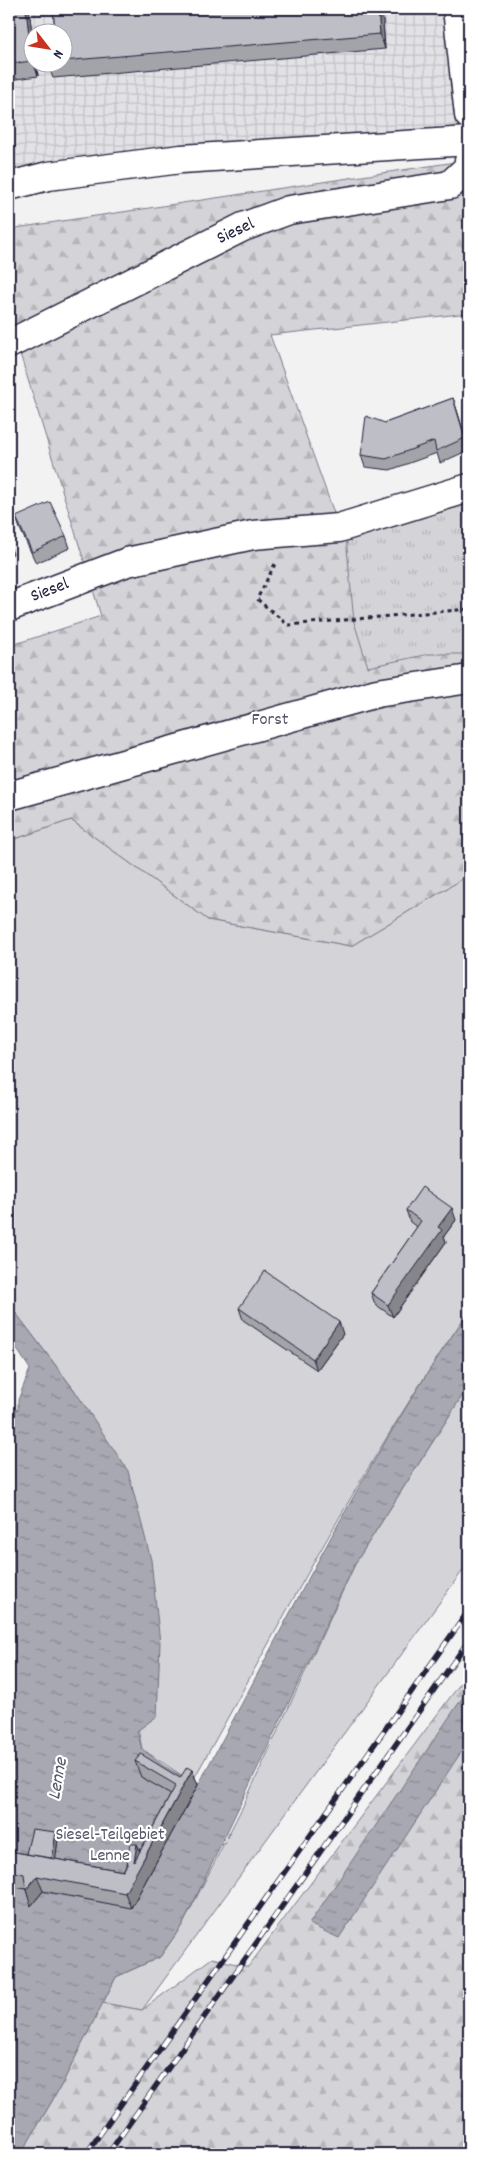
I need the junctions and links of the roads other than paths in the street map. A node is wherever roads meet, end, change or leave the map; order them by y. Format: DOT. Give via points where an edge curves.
graph roads {
  1 [pos="458,9"];
  2 [pos="469,115"];
  3 [pos="469,141"];
  4 [pos="469,160"];
  5 [pos="9,186"];
  6 [pos="9,344"];
  7 [pos="469,488"];
  8 [pos="9,607"];
  9 [pos="469,679"];
  10 [pos="9,796"];
  1 -- 2 [label="street"];
  3 -- 5 [label="street" via="181,159 48,176"];
  4 -- 6 [label="street, Siesel" via="468,168 450,185 289,210 243,227"];
  7 -- 8 [label="street, Siesel" via="340,528 253,535 127,562"];
  9 -- 10 [label="street" via="377,693"];
}
